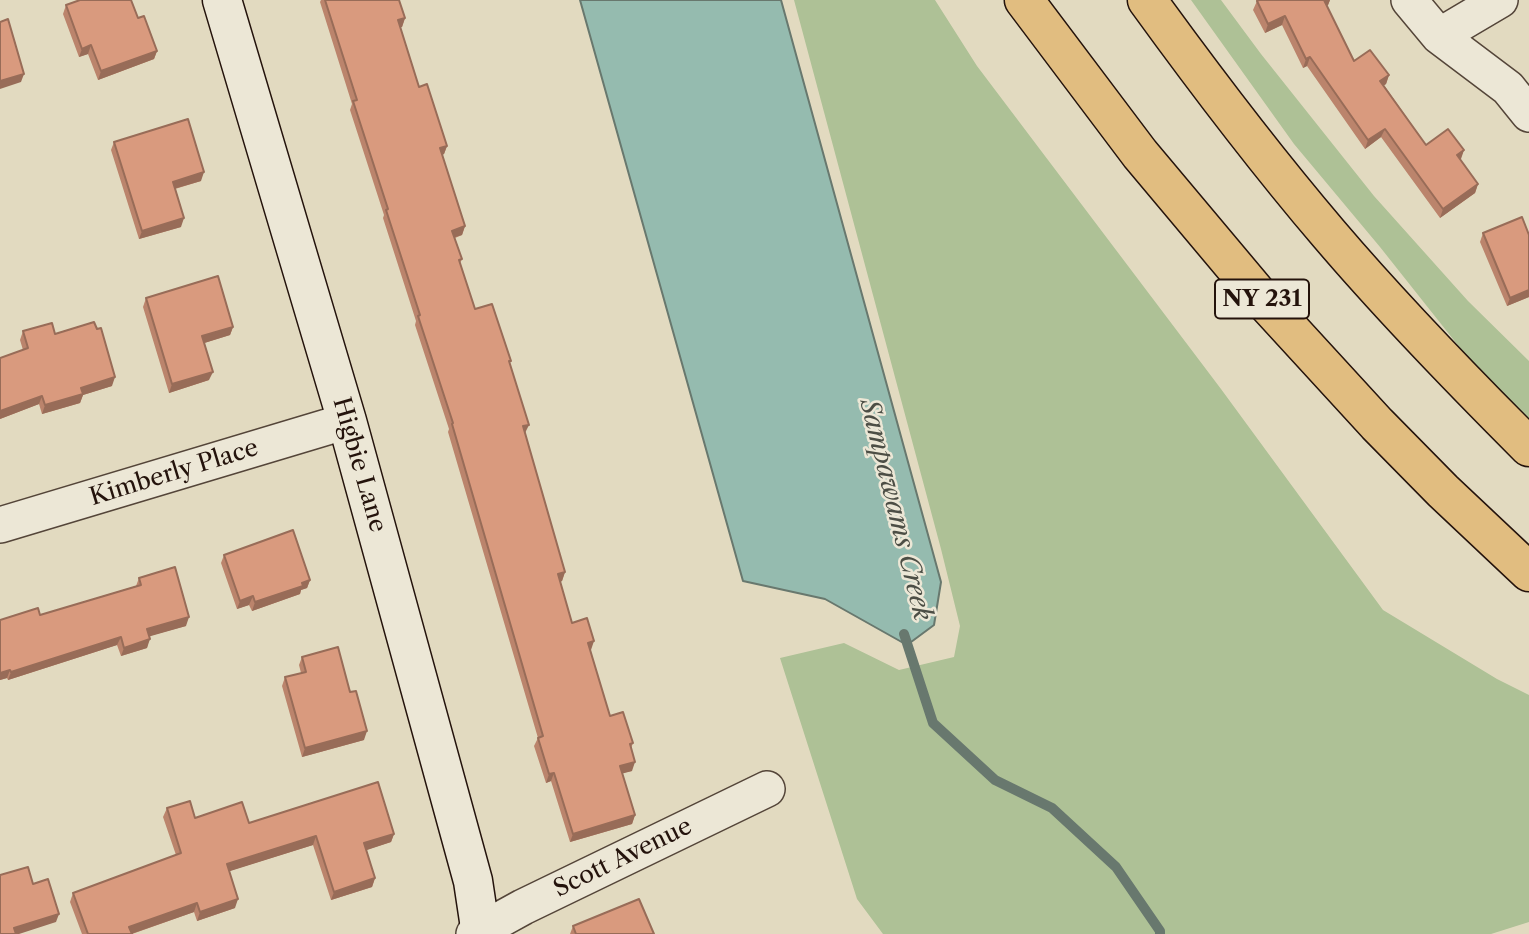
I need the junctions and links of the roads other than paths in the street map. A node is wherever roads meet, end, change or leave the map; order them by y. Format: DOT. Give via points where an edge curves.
graph roads {
  1 [pos="222,0"];
  2 [pos="1024,0"];
  3 [pos="1147,0"];
  4 [pos="1409,0"];
  5 [pos="1500,0"];
  6 [pos="1439,36"];
  7 [pos="1529,114"];
  8 [pos="347,421"];
  9 [pos="1529,447"];
  10 [pos="0,525"];
  11 [pos="1529,572"];
  12 [pos="766,789"];
  13 [pos="478,933"];
  1 -- 8 [label="street, Higbie Lane"];
  2 -- 11 [label="main road, NY 231" via="1140,154 1255,291 1377,424"];
  3 -- 9 [label="main road" via="1330,236"];
  4 -- 6 [label="street"];
  5 -- 6 [label="street"];
  6 -- 7 [label="street" via="1508,89"];
  8 -- 10 [label="street, Kimberly Place"];
  8 -- 13 [label="street, Higbie Lane" via="473,881"];
  12 -- 13 [label="street, Scott Avenue" via="523,906"];
}
